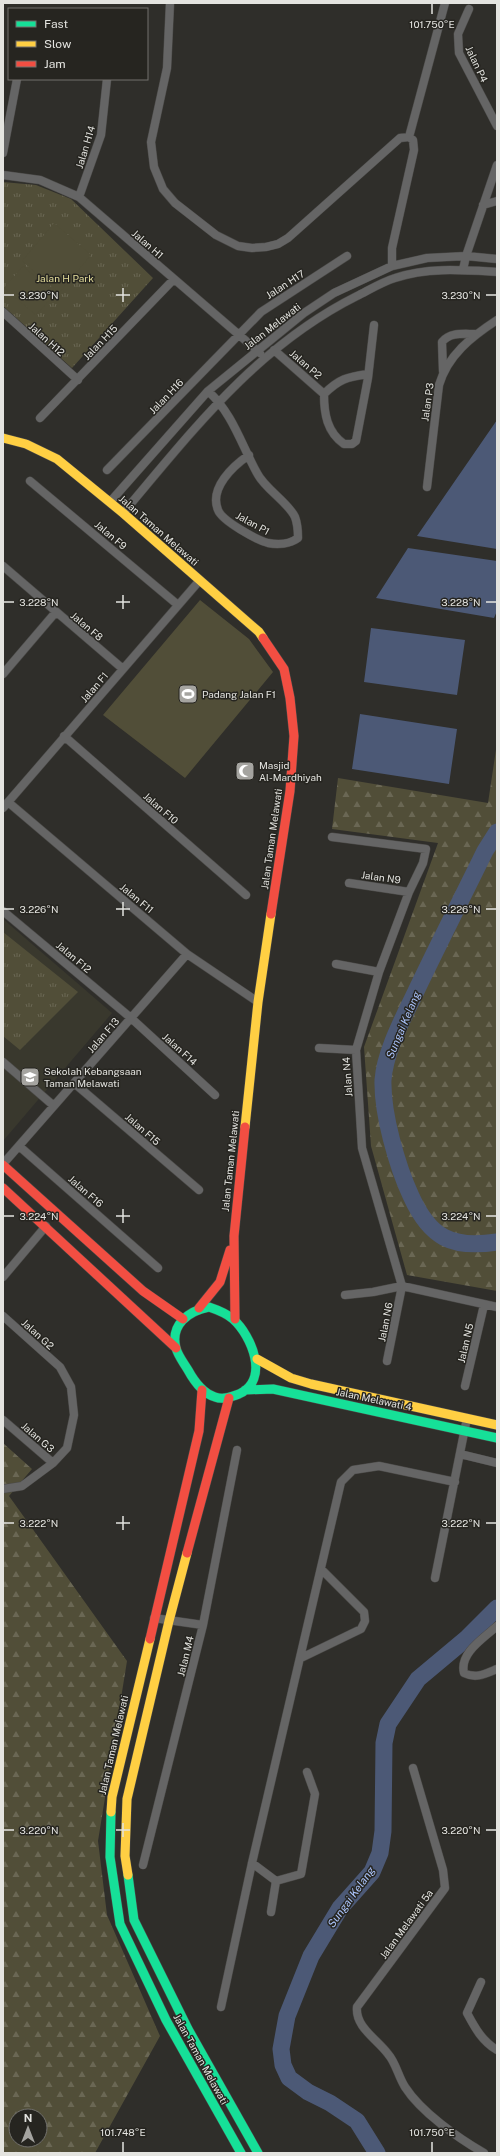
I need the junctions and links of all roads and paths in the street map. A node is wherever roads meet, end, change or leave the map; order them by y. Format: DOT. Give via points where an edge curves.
graph roads {
  1 [pos="170,3"];
  2 [pos="445,3"];
  3 [pos="469,8"];
  4 [pos="17,80"];
  5 [pos="108,80"];
  6 [pos="497,126"];
  7 [pos="409,137"];
  8 [pos="3,152"];
  9 [pos="497,165"];
  10 [pos="3,175"];
  11 [pos="79,197"];
  12 [pos="497,201"];
  13 [pos="484,205"];
  14 [pos="347,256"];
  15 [pos="466,256"];
  16 [pos="497,260"];
  17 [pos="392,266"];
  18 [pos="463,270"];
  19 [pos="497,272"];
  20 [pos="174,279"];
  21 [pos="3,312"];
  22 [pos="497,320"];
  23 [pos="374,325"];
  24 [pos="475,334"];
  25 [pos="238,335"];
  26 [pos="256,350"];
  27 [pos="274,350"];
  28 [pos="265,358"];
  29 [pos="443,372"];
  30 [pos="368,374"];
  31 [pos="78,380"];
  32 [pos="208,392"];
  33 [pos="324,394"];
  34 [pos="218,400"];
  35 [pos="40,418"];
  36 [pos="3,438"];
  37 [pos="249,455"];
  38 [pos="107,470"];
  39 [pos="30,481"];
  40 [pos="428,487"];
  41 [pos="110,502"];
  42 [pos="123,513"];
  43 [pos="3,566"];
  44 [pos="200,580"];
  45 [pos="178,605"];
  46 [pos="55,613"];
  47 [pos="123,669"];
  48 [pos="3,673"];
  49 [pos="64,736"];
  50 [pos="6,805"];
  51 [pos="332,837"];
  52 [pos="349,883"];
  53 [pos="409,892"];
  54 [pos="246,895"];
  55 [pos="3,911"];
  56 [pos="187,954"];
  57 [pos="336,964"];
  58 [pos="379,972"];
  59 [pos="258,1002"];
  60 [pos="131,1018"];
  61 [pos="319,1048"];
  62 [pos="356,1050"];
  63 [pos="3,1062"];
  64 [pos="74,1083"];
  65 [pos="215,1095"];
  66 [pos="54,1106"];
  67 [pos="19,1146"];
  68 [pos="3,1165"];
  69 [pos="3,1188"];
  70 [pos="198,1190"];
  71 [pos="46,1226"];
  72 [pos="234,1236"];
  73 [pos="158,1268"];
  74 [pos="3,1277"];
  75 [pos="402,1286"];
  76 [pos="345,1295"];
  77 [pos="484,1305"];
  78 [pos="497,1307"];
  79 [pos="199,1308"];
  80 [pos="3,1316"];
  81 [pos="183,1319"];
  82 [pos="235,1319"];
  83 [pos="176,1348"];
  84 [pos="256,1360"];
  85 [pos="387,1361"];
  86 [pos="60,1367"];
  87 [pos="465,1386"];
  88 [pos="202,1390"];
  89 [pos="245,1390"];
  90 [pos="229,1398"];
  91 [pos="467,1418"];
  92 [pos="3,1420"];
  93 [pos="497,1425"];
  94 [pos="465,1430"];
  95 [pos="497,1438"];
  96 [pos="237,1450"];
  97 [pos="460,1454"];
  98 [pos="53,1463"];
  99 [pos="497,1463"];
  100 [pos="455,1482"];
  101 [pos="3,1489"];
  102 [pos="322,1570"];
  103 [pos="436,1578"];
  104 [pos="154,1618"];
  105 [pos="169,1621"];
  106 [pos="203,1625"];
  107 [pos="497,1626"];
  108 [pos="301,1658"];
  109 [pos="497,1669"];
  110 [pos="413,1768"];
  111 [pos="307,1772"];
  112 [pos="252,1863"];
  113 [pos="142,1865"];
  114 [pos="276,1881"];
  115 [pos="271,1912"];
  116 [pos="482,1982"];
  117 [pos="221,2007"];
  118 [pos="497,2050"];
  119 [pos="241,2153"];
  120 [pos="258,2153"];
  121 [pos="484,2153"];
  1 -- 7 [label="street" via="167,68 151,142 154,167 163,189 175,203 221,238 238,246 252,248 278,244 288,238 400,138"];
  2 -- 7 [label="street"];
  3 -- 6 [label="street, Jalan P4" via="458,34 459,53"];
  4 -- 8 [label="street"];
  5 -- 11 [label="street, Jalan H14" via="101,135"];
  7 -- 17 [label="street" via="413,140 414,150 392,248"];
  9 -- 13 [label="street"];
  10 -- 11 [label="street, Jalan H1" via="40,180"];
  11 -- 20 [label="street, Jalan H1"];
  12 -- 13 [label="street"];
  13 -- 15 [label="street"];
  14 -- 25 [label="street, Jalan H17" via="261,312"];
  15 -- 16 [label="street, Jalan Melawati"];
  15 -- 17 [label="street, Jalan Melawati" via="426,258"];
  15 -- 18 [label="street"];
  17 -- 26 [label="street, Jalan Melawati" via="334,293"];
  18 -- 19 [label="street, Jalan Melawati"];
  18 -- 27 [label="street, Jalan Melawati" via="429,270 394,278 341,304"];
  20 -- 25 [label="street, Jalan H1"];
  20 -- 31 [label="street, Jalan H15"];
  21 -- 31 [label="street, Jalan H12"];
  22 -- 24 [label="street, Jalan P3"];
  23 -- 30 [label="street"];
  24 -- 29 [label="street, Jalan P3" via="449,360"];
  24 -- 29 [label="street" via="446,336 442,342"];
  25 -- 26 [label="street, Jalan H1"];
  25 -- 38 [label="street, Jalan H16"];
  26 -- 28 [label="street, Jalan H1"];
  26 -- 32 [label="street, Jalan Melawati"];
  27 -- 28 [label="street, Jalan Melawati"];
  27 -- 33 [label="street, Jalan P2"];
  28 -- 34 [label="street, Jalan Melawati"];
  29 -- 40 [label="street, Jalan P3" via="439,385"];
  30 -- 33 [label="street" via="335,382"];
  30 -- 33 [label="street" via="356,441 352,444 344,444 333,434 324,415"];
  31 -- 35 [label="street, Jalan H15"];
  32 -- 34 [label="street, Jalan P1"];
  32 -- 41 [label="street, Jalan Melawati"];
  34 -- 37 [label="street, Jalan P1" via="232,419"];
  34 -- 42 [label="street, Jalan Melawati"];
  36 -- 41 [label="main road, Jalan Taman Melawati" via="26,444 57,459"];
  37 -- 37 [label="street, Jalan P1" via="237,463 220,485 216,502 218,511 245,532 268,543 292,542 298,538 294,516 257,474"];
  39 -- 45 [label="street, Jalan F9"];
  41 -- 42 [label="main road, Jalan Taman Melawati"];
  42 -- 44 [label="main road, Jalan Taman Melawati"];
  43 -- 46 [label="street, Jalan F8"];
  44 -- 45 [label="street, Jalan F1"];
  44 -- 59 [label="main road, Jalan Taman Melawati" via="259,632 284,669 290,698 294,736 290,791"];
  45 -- 47 [label="street, Jalan F1"];
  46 -- 47 [label="street, Jalan F8"];
  46 -- 48 [label="street"];
  47 -- 49 [label="street, Jalan F1"];
  49 -- 50 [label="street, Jalan F1"];
  49 -- 54 [label="street, Jalan F10"];
  50 -- 56 [label="street, Jalan F11"];
  51 -- 53 [label="street, Jalan N4" via="426,849 423,863"];
  52 -- 53 [label="street, Jalan N9"];
  53 -- 58 [label="street, Jalan N4"];
  55 -- 60 [label="street, Jalan F12"];
  56 -- 59 [label="street, Jalan F11"];
  56 -- 60 [label="street, Jalan F13"];
  57 -- 58 [label="street"];
  58 -- 62 [label="street, Jalan N4"];
  59 -- 72 [label="main road, Jalan Taman Melawati"];
  60 -- 64 [label="street, Jalan F13"];
  60 -- 65 [label="street, Jalan F14"];
  61 -- 62 [label="street"];
  62 -- 75 [label="street, Jalan N4" via="362,1148"];
  63 -- 66 [label="street"];
  64 -- 66 [label="street, Jalan F13"];
  64 -- 70 [label="street, Jalan F15"];
  66 -- 67 [label="street, Jalan F13"];
  67 -- 68 [label="street, Jalan F13"];
  67 -- 73 [label="street, Jalan F16"];
  68 -- 81 [label="main road" via="143,1291"];
  69 -- 71 [label="main road"];
  71 -- 74 [label="street"];
  71 -- 83 [label="main road"];
  72 -- 79 [label="main road, Jalan Taman Melawati" via="222,1281"];
  72 -- 82 [label="main road, Jalan Taman Melawati"];
  75 -- 76 [label="street"];
  75 -- 77 [label="street"];
  75 -- 85 [label="street, Jalan N6"];
  77 -- 78 [label="street"];
  77 -- 87 [label="street, Jalan N5"];
  79 -- 81 [label="main road"];
  79 -- 82 [label="main road" via="218,1308"];
  80 -- 86 [label="street, Jalan G2"];
  81 -- 83 [label="main road" via="177,1331"];
  82 -- 84 [label="main road"];
  83 -- 88 [label="main road" via="195,1383"];
  84 -- 89 [label="main road" via="252,1382"];
  84 -- 91 [label="main road, Jalan Melawati 4" via="291,1378 311,1384"];
  86 -- 98 [label="street, Jalan G3" via="71,1387 74,1415 67,1448"];
  88 -- 90 [label="main road" via="210,1395"];
  88 -- 104 [label="main road, Jalan Taman Melawati" via="199,1431"];
  89 -- 90 [label="main road"];
  89 -- 94 [label="main road, Jalan Melawati 4" via="273,1389"];
  90 -- 105 [label="main road, Jalan Taman Melawati"];
  91 -- 93 [label="main road, Jalan Melawati 4"];
  91 -- 94 [label="street"];
  92 -- 98 [label="street, Jalan G3"];
  94 -- 95 [label="main road, Jalan Melawati 4"];
  94 -- 97 [label="street"];
  96 -- 106 [label="street, Jalan M4"];
  97 -- 99 [label="street"];
  97 -- 100 [label="street"];
  98 -- 101 [label="street" via="22,1486"];
  100 -- 102 [label="street" via="379,1466 353,1470 341,1482"];
  100 -- 103 [label="street"];
  102 -- 108 [label="street"];
  102 -- 108 [label="street" via="364,1612 365,1621 356,1632"];
  104 -- 105 [label="street"];
  104 -- 119 [label="main road, Jalan Taman Melawati" via="112,1797 110,1857 120,1924 166,2020"];
  105 -- 106 [label="street"];
  105 -- 120 [label="main road, Jalan Taman Melawati" via="127,1799 125,1856 134,1920 188,2029"];
  106 -- 113 [label="street, Jalan M4"];
  107 -- 109 [label="street" via="470,1651 462,1666 464,1673 470,1676 480,1676"];
  108 -- 112 [label="street"];
  110 -- 121 [label="street, Jalan Melawati 5a" via="443,1870 445,1888 357,2007 356,2016 359,2023 389,2055 405,2088 434,2119"];
  111 -- 114 [label="street" via="315,1794 301,1874"];
  112 -- 114 [label="street"];
  112 -- 117 [label="street"];
  114 -- 115 [label="street"];
  116 -- 118 [label="street" via="467,2013 488,2045"];
}
